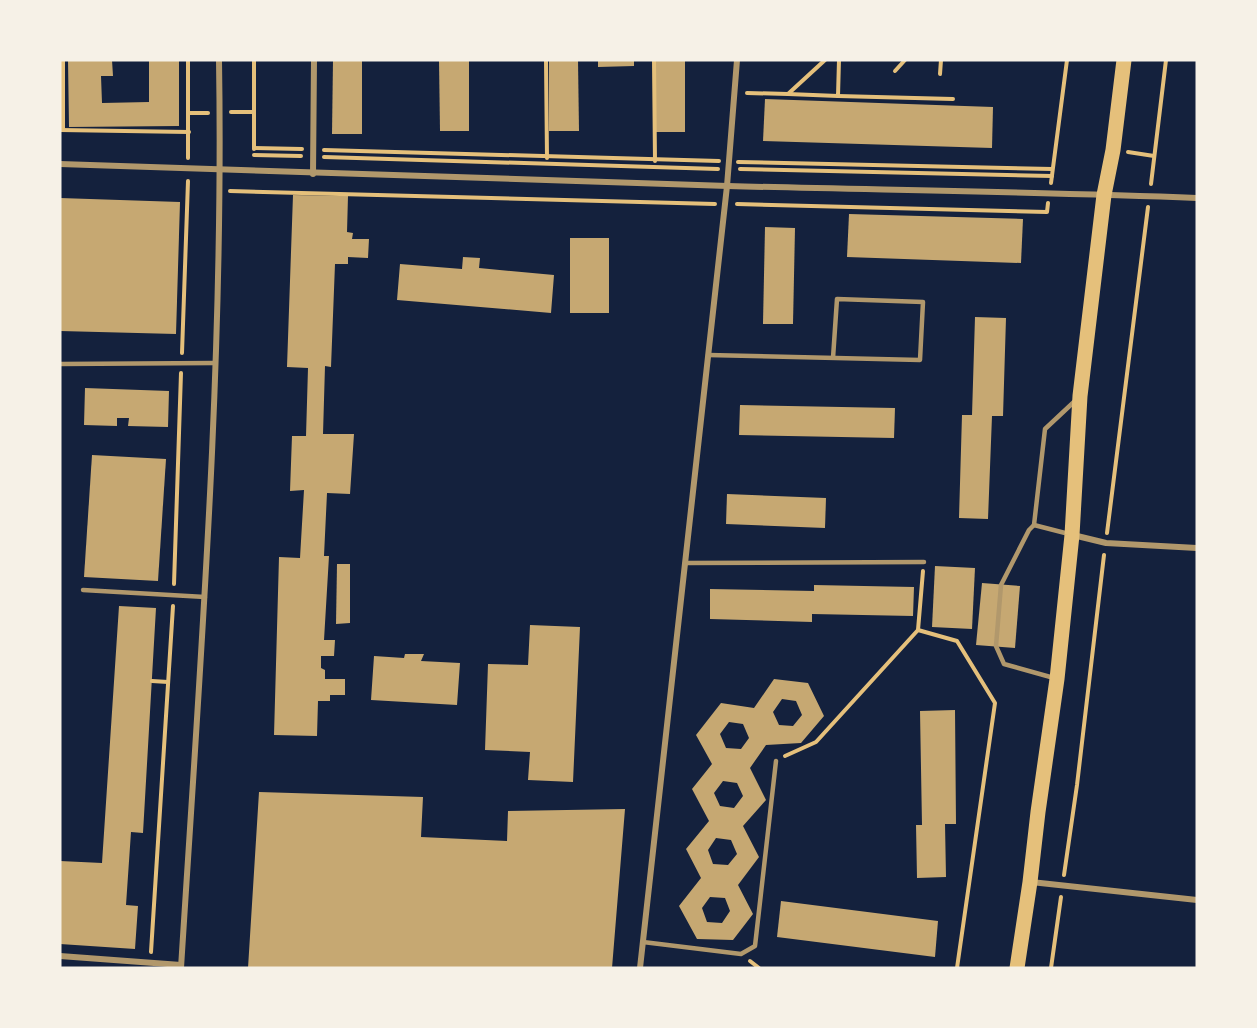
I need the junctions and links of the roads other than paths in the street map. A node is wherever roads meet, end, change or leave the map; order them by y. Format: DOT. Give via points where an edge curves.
graph roads {
  1 [pos="219,60"];
  2 [pos="314,60"];
  3 [pos="737,60"];
  4 [pos="1124,60"];
  5 [pos="60,164"];
  6 [pos="221,171"];
  7 [pos="313,174"];
  8 [pos="727,186"];
  9 [pos="1104,195"];
  10 [pos="1197,198"];
  11 [pos="708,355"];
  12 [pos="833,358"];
  13 [pos="215,363"];
  14 [pos="60,364"];
  15 [pos="1080,396"];
  16 [pos="1034,525"];
  17 [pos="1072,535"];
  18 [pos="1197,548"];
  19 [pos="924,562"];
  20 [pos="685,563"];
  21 [pos="83,590"];
  22 [pos="204,597"];
  23 [pos="1057,679"];
  24 [pos="776,761"];
  25 [pos="1030,882"];
  26 [pos="1197,900"];
  27 [pos="643,942"];
  28 [pos="60,956"];
  29 [pos="181,967"];
  30 [pos="640,968"];
  31 [pos="1017,968"];
  1 -- 6 [label="street"];
  2 -- 7 [label="street"];
  3 -- 8 [label="street"];
  4 -- 9 [label="main road"];
  5 -- 6 [label="street"];
  6 -- 7 [label="street"];
  6 -- 13 [label="street"];
  7 -- 8 [label="street"];
  8 -- 9 [label="street"];
  8 -- 11 [label="street"];
  9 -- 10 [label="street"];
  9 -- 15 [label="main road"];
  11 -- 12 [label="lane"];
  11 -- 20 [label="street"];
  12 -- 12 [label="lane" via="920,360 923,302 837,299"];
  13 -- 14 [label="lane"];
  13 -- 22 [label="street"];
  15 -- 16 [label="lane" via="1045,429"];
  15 -- 17 [label="main road"];
  16 -- 17 [label="lane"];
  16 -- 23 [label="lane" via="1001,585 996,646 1004,664"];
  17 -- 18 [label="street" via="1106,543"];
  17 -- 23 [label="main road"];
  19 -- 20 [label="lane"];
  20 -- 27 [label="street"];
  21 -- 22 [label="lane"];
  22 -- 29 [label="street"];
  23 -- 25 [label="main road"];
  24 -- 27 [label="lane" via="755,946 741,954"];
  25 -- 26 [label="street"];
  25 -- 31 [label="main road"];
  27 -- 30 [label="street"];
  28 -- 29 [label="street"];
}
